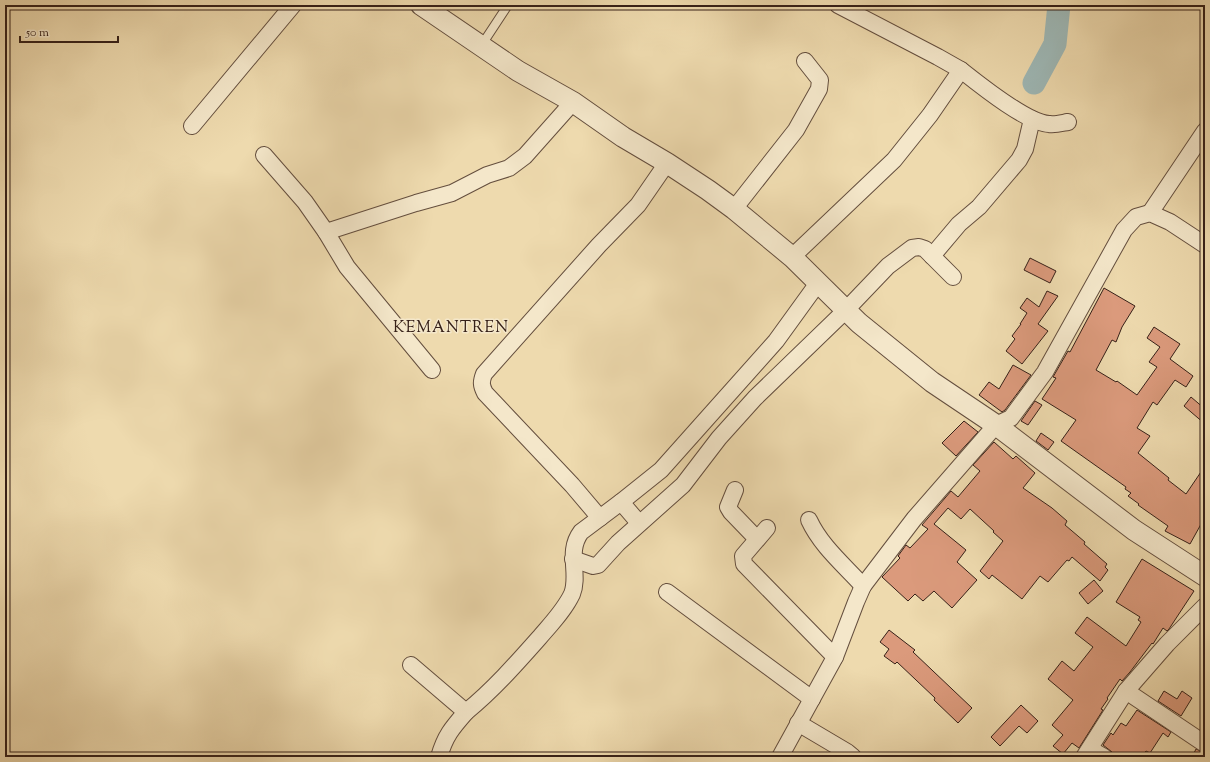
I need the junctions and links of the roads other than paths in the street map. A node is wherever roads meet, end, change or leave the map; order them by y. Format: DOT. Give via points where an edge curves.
graph roads {
  1 [pos="293,5"];
  2 [pos="420,5"];
  3 [pos="508,5"];
  4 [pos="838,5"];
  5 [pos="480,46"];
  6 [pos="805,61"];
  7 [pos="961,70"];
  8 [pos="573,102"];
  9 [pos="1032,119"];
  10 [pos="1068,122"];
  11 [pos="192,126"];
  12 [pos="1205,131"];
  13 [pos="264,155"];
  14 [pos="667,163"];
  15 [pos="734,209"];
  16 [pos="1150,213"];
  17 [pos="326,232"];
  18 [pos="1205,245"];
  19 [pos="932,256"];
  20 [pos="792,257"];
  21 [pos="953,277"];
  22 [pos="830,295"];
  23 [pos="432,370"];
  24 [pos="755,382"];
  25 [pos="996,425"];
  26 [pos="671,477"];
  27 [pos="735,490"];
  28 [pos="631,513"];
  29 [pos="600,518"];
  30 [pos="809,520"];
  31 [pos="582,562"];
  32 [pos="1205,576"];
  33 [pos="863,586"];
  34 [pos="667,592"];
  35 [pos="1205,606"];
  36 [pos="835,657"];
  37 [pos="411,666"];
  38 [pos="1126,691"];
  39 [pos="812,699"];
  40 [pos="466,712"];
  41 [pos="798,723"];
  42 [pos="1205,744"];
  43 [pos="1087,753"];
  44 [pos="439,757"];
  45 [pos="780,757"];
  46 [pos="853,757"];
  47 [pos="1104,757"];
  1 -- 11 [label="street"];
  2 -- 5 [label="street"];
  3 -- 5 [label="lane"];
  4 -- 7 [label="street"];
  5 -- 8 [label="street"];
  6 -- 15 [label="street" via="820,80 819,89 796,130"];
  7 -- 9 [label="street" via="1016,111"];
  7 -- 20 [label="street" via="930,115 894,160"];
  8 -- 14 [label="street" via="623,137"];
  8 -- 17 [label="street" via="526,156 509,168 452,193"];
  9 -- 10 [label="street" via="1049,124"];
  9 -- 19 [label="street" via="1022,155 979,207 959,224"];
  12 -- 16 [label="street"];
  13 -- 17 [label="street" via="305,202"];
  14 -- 15 [label="street"];
  14 -- 29 [label="street" via="638,205 572,274 484,374 482,381 485,393"];
  15 -- 20 [label="street"];
  16 -- 18 [label="street" via="1170,222"];
  16 -- 25 [label="street" via="1136,217 1124,230 1045,372 1011,418"];
  17 -- 23 [label="street" via="348,267"];
  19 -- 21 [label="street"];
  19 -- 22 [label="street" via="925,249 912,248 888,266"];
  20 -- 22 [label="street"];
  22 -- 24 [label="street"];
  22 -- 24 [label="street" via="776,341"];
  22 -- 25 [label="street" via="877,338 932,382"];
  24 -- 26 [label="street"];
  24 -- 26 [label="street" via="719,438"];
  25 -- 32 [label="street" via="1134,530"];
  25 -- 33 [label="street" via="914,519"];
  26 -- 28 [label="street"];
  26 -- 28 [label="street"];
  27 -- 36 [label="street" via="728,506 731,512 762,534 743,556 744,564"];
  28 -- 29 [label="street"];
  28 -- 31 [label="street" via="618,543 598,565"];
  29 -- 31 [label="street" via="576,538"];
  30 -- 33 [label="street" via="822,542"];
  31 -- 40 [label="street" via="571,595 553,622 490,692"];
  33 -- 36 [label="street"];
  34 -- 39 [label="street"];
  35 -- 38 [label="street"];
  36 -- 39 [label="street"];
  37 -- 40 [label="street"];
  38 -- 42 [label="street"];
  38 -- 43 [label="street"];
  39 -- 41 [label="street"];
  40 -- 44 [label="street" via="449,732"];
  41 -- 45 [label="street"];
  41 -- 46 [label="street"];
  43 -- 47 [label="street"];
}
